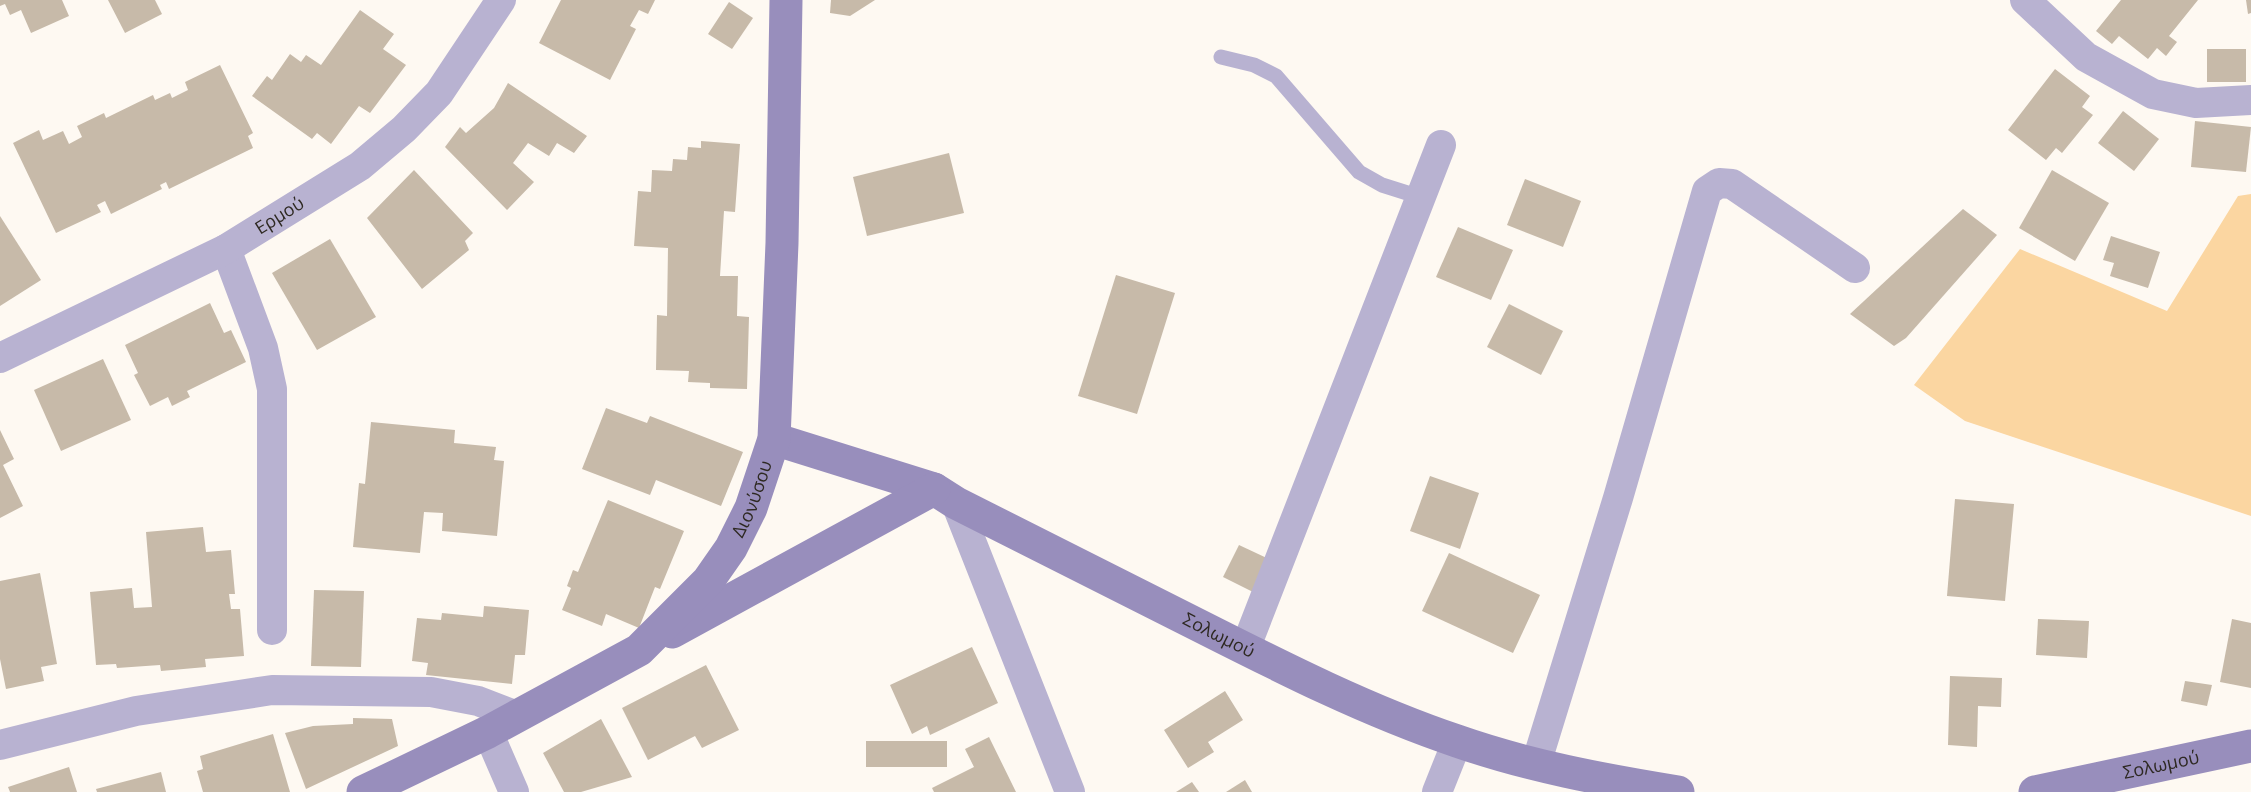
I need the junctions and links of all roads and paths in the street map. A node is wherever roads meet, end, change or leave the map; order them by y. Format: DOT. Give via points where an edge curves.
graph roads {
  1 [pos="501,0"];
  2 [pos="786,0"];
  3 [pos="2025,0"];
  4 [pos="1221,57"];
  5 [pos="2251,100"];
  6 [pos="1441,145"];
  7 [pos="1420,197"];
  8 [pos="226,249"];
  9 [pos="1855,268"];
  10 [pos="0,358"];
  11 [pos="774,439"];
  12 [pos="945,496"];
  13 [pos="272,630"];
  14 [pos="1245,649"];
  15 [pos="639,650"];
  16 [pos="517,716"];
  17 [pos="488,732"];
  18 [pos="1457,742"];
  19 [pos="0,745"];
  20 [pos="2251,746"];
  21 [pos="1536,764"];
  22 [pos="363,792"];
  23 [pos="514,792"];
  24 [pos="1070,792"];
  25 [pos="1437,792"];
  26 [pos="1678,792"];
  27 [pos="2035,792"];
  1 -- 8 [label="street, Ερμού" via="439,93 404,129 360,166"];
  2 -- 11 [label="street, Διονύσου"];
  3 -- 5 [label="street" via="2086,57 2153,94 2196,103"];
  4 -- 7 [label="lane" via="1254,65 1276,76 1359,172 1382,185"];
  6 -- 7 [label="street"];
  7 -- 14 [label="street"];
  8 -- 10 [label="street, Ερμού"];
  8 -- 13 [label="street" via="263,348 272,388"];
  9 -- 21 [label="street" via="1732,184 1719,183 1707,191"];
  11 -- 12 [label="street, Σολωμού"];
  11 -- 15 [label="street, Διονύσου" via="751,508 731,548 708,581"];
  12 -- 14 [label="street, Σολωμού"];
  12 -- 15 [label="street"];
  12 -- 24 [label="street"];
  14 -- 18 [label="street, Σολωμού" via="1348,698"];
  15 -- 16 [label="street, Διονύσου"];
  16 -- 17 [label="street, Διονύσου"];
  16 -- 19 [label="street" via="478,701 432,692 272,690 136,711"];
  17 -- 22 [label="street, Διονύσου"];
  17 -- 23 [label="street"];
  18 -- 21 [label="street, Σολωμού"];
  18 -- 25 [label="street"];
  20 -- 27 [label="street, Σολωμού"];
  21 -- 26 [label="street, Σολωμού"];
}
